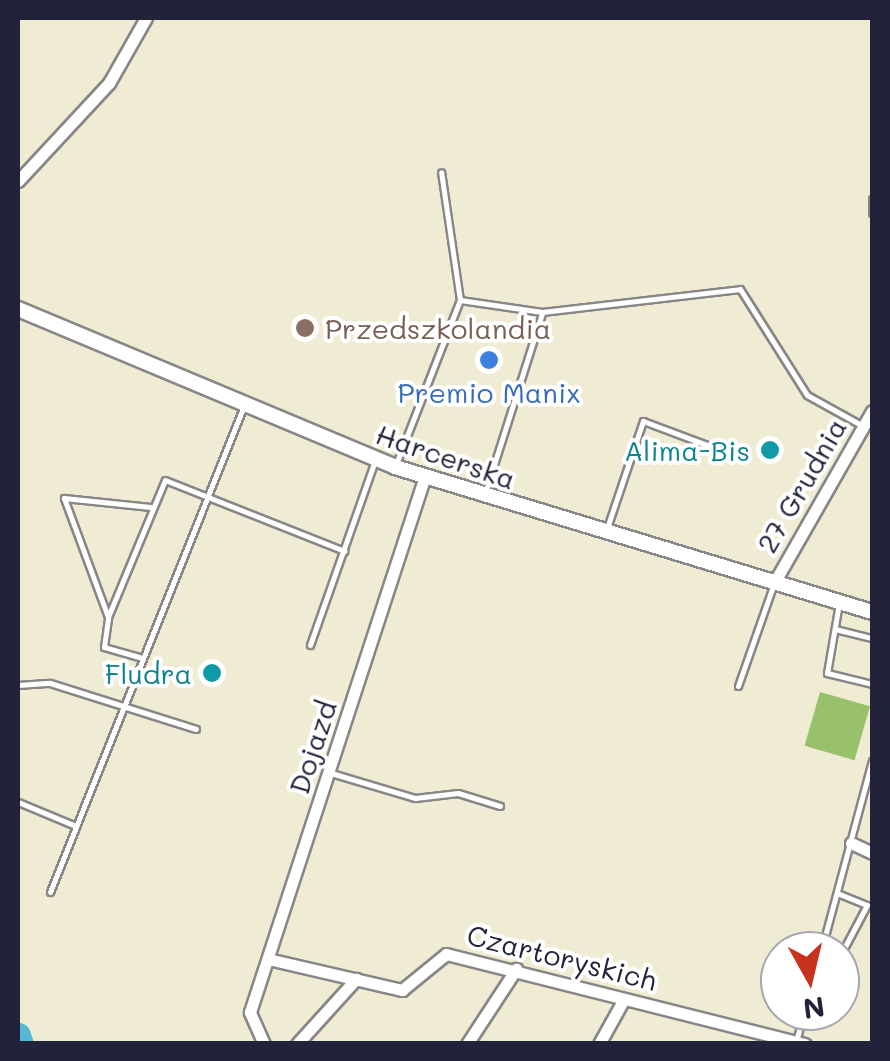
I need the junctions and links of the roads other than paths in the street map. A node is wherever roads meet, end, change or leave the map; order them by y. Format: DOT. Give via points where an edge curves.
graph roads {
  1 [pos="146,18"];
  2 [pos="441,172"];
  3 [pos="18,181"];
  4 [pos="872,199"];
  5 [pos="872,213"];
  6 [pos="460,300"];
  7 [pos="542,312"];
  8 [pos="18,313"];
  9 [pos="243,408"];
  10 [pos="872,411"];
  11 [pos="864,426"];
  12 [pos="707,445"];
  13 [pos="375,460"];
  14 [pos="395,467"];
  15 [pos="425,476"];
  16 [pos="205,494"];
  17 [pos="484,496"];
  18 [pos="151,507"];
  19 [pos="604,535"];
  20 [pos="344,551"];
  21 [pos="774,583"];
  22 [pos="840,601"];
  23 [pos="872,612"];
  24 [pos="108,617"];
  25 [pos="835,629"];
  26 [pos="872,638"];
  27 [pos="310,645"];
  28 [pos="140,657"];
  29 [pos="872,684"];
  30 [pos="18,685"];
  31 [pos="738,686"];
  32 [pos="121,706"];
  33 [pos="196,729"];
  34 [pos="872,761"];
  35 [pos="332,773"];
  36 [pos="869,786"];
  37 [pos="18,802"];
  38 [pos="500,806"];
  39 [pos="76,826"];
  40 [pos="851,844"];
  41 [pos="872,853"];
  42 [pos="50,892"];
  43 [pos="837,894"];
  44 [pos="827,931"];
  45 [pos="854,931"];
  46 [pos="268,959"];
  47 [pos="516,969"];
  48 [pos="356,979"];
  49 [pos="624,1000"];
  50 [pos="801,1041"];
  51 [pos="264,1044"];
  52 [pos="297,1044"];
  53 [pos="466,1044"];
  54 [pos="599,1044"];
  1 -- 3 [label="street" via="110,83"];
  2 -- 6 [label="lane"];
  4 -- 5 [label="lane"];
  6 -- 7 [label="lane"];
  6 -- 14 [label="lane"];
  7 -- 11 [label="lane" via="740,289 807,395"];
  7 -- 17 [label="lane"];
  8 -- 9 [label="street, Harcerska"];
  9 -- 13 [label="street, Harcerska"];
  9 -- 16 [label="lane"];
  10 -- 11 [label="street, 27 Grudnia"];
  11 -- 21 [label="street, 27 Grudnia"];
  12 -- 19 [label="lane" via="643,421"];
  13 -- 14 [label="street, Harcerska"];
  13 -- 20 [label="lane"];
  14 -- 15 [label="street, Harcerska"];
  15 -- 17 [label="street, Harcerska"];
  15 -- 35 [label="street, Dojazd"];
  16 -- 18 [label="lane" via="164,480"];
  16 -- 20 [label="lane"];
  16 -- 28 [label="lane"];
  17 -- 19 [label="street, Harcerska"];
  18 -- 24 [label="lane"];
  18 -- 24 [label="lane" via="64,498"];
  19 -- 21 [label="street, Harcerska"];
  20 -- 27 [label="lane"];
  21 -- 22 [label="street, Harcerska"];
  21 -- 31 [label="lane"];
  22 -- 23 [label="street, Harcerska"];
  22 -- 25 [label="lane"];
  24 -- 28 [label="lane" via="104,647"];
  25 -- 26 [label="lane"];
  25 -- 29 [label="lane" via="827,673"];
  28 -- 32 [label="lane"];
  30 -- 32 [label="lane" via="50,683"];
  32 -- 33 [label="lane"];
  32 -- 39 [label="lane"];
  34 -- 36 [label="lane"];
  35 -- 38 [label="lane" via="415,798 458,794"];
  35 -- 46 [label="street, Dojazd"];
  36 -- 40 [label="lane"];
  37 -- 39 [label="lane"];
  39 -- 42 [label="lane"];
  40 -- 41 [label="street"];
  40 -- 43 [label="lane"];
  43 -- 44 [label="lane"];
  43 -- 45 [label="lane" via="867,906"];
  46 -- 48 [label="street, Czartoryskich"];
  46 -- 51 [label="street, Dojazd" via="250,1012"];
  47 -- 48 [label="street, Czartoryskich" via="446,954 402,990"];
  47 -- 49 [label="street, Czartoryskich"];
  47 -- 53 [label="street"];
  48 -- 52 [label="street"];
  49 -- 50 [label="street, Czartoryskich"];
  49 -- 54 [label="street"];
}
